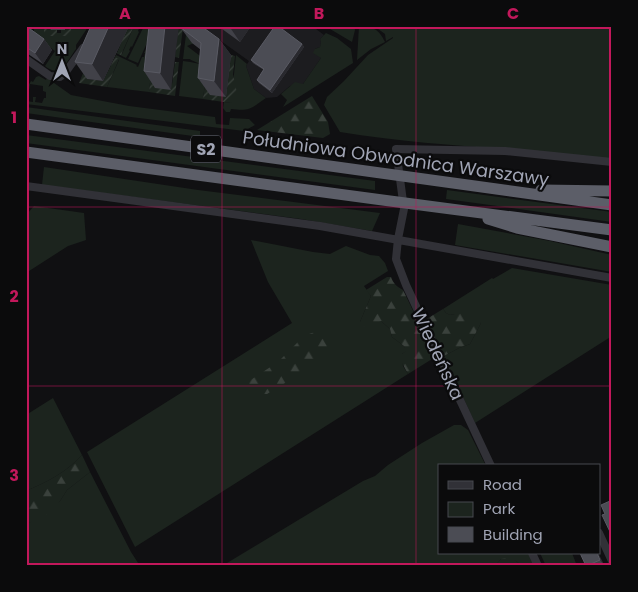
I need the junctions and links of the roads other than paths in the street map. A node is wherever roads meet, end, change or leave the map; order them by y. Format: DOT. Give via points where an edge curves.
graph roads {
  1 [pos="89,40"];
  2 [pos="26,60"];
  3 [pos="26,124"];
  4 [pos="26,152"];
  5 [pos="612,162"];
  6 [pos="26,186"];
  7 [pos="493,190"];
  8 [pos="612,191"];
  9 [pos="612,205"];
  10 [pos="455,210"];
  11 [pos="612,230"];
  12 [pos="398,239"];
  13 [pos="612,247"];
  14 [pos="612,278"];
  15 [pos="490,464"];
  16 [pos="600,535"];
  17 [pos="532,554"];
  18 [pos="612,560"];
  19 [pos="538,566"];
  1 -- 2 [label="street" via="60,77 50,76"];
  3 -- 7 [label="highway, Południowa Obwodnica Warszawy / S2"];
  4 -- 10 [label="highway, S2"];
  5 -- 12 [label="street, Wiedeńska" via="505,151 396,149 404,209"];
  6 -- 12 [label="street" via="298,222"];
  7 -- 8 [label="highway"];
  7 -- 9 [label="highway, Południowa Obwodnica Warszawy / S2"];
  10 -- 11 [label="highway, S2"];
  10 -- 13 [label="highway" via="517,228"];
  12 -- 14 [label="street"];
  12 -- 15 [label="street, Wiedeńska" via="396,259 406,286"];
  16 -- 18 [label="street"];
  17 -- 19 [label="street"];
}
